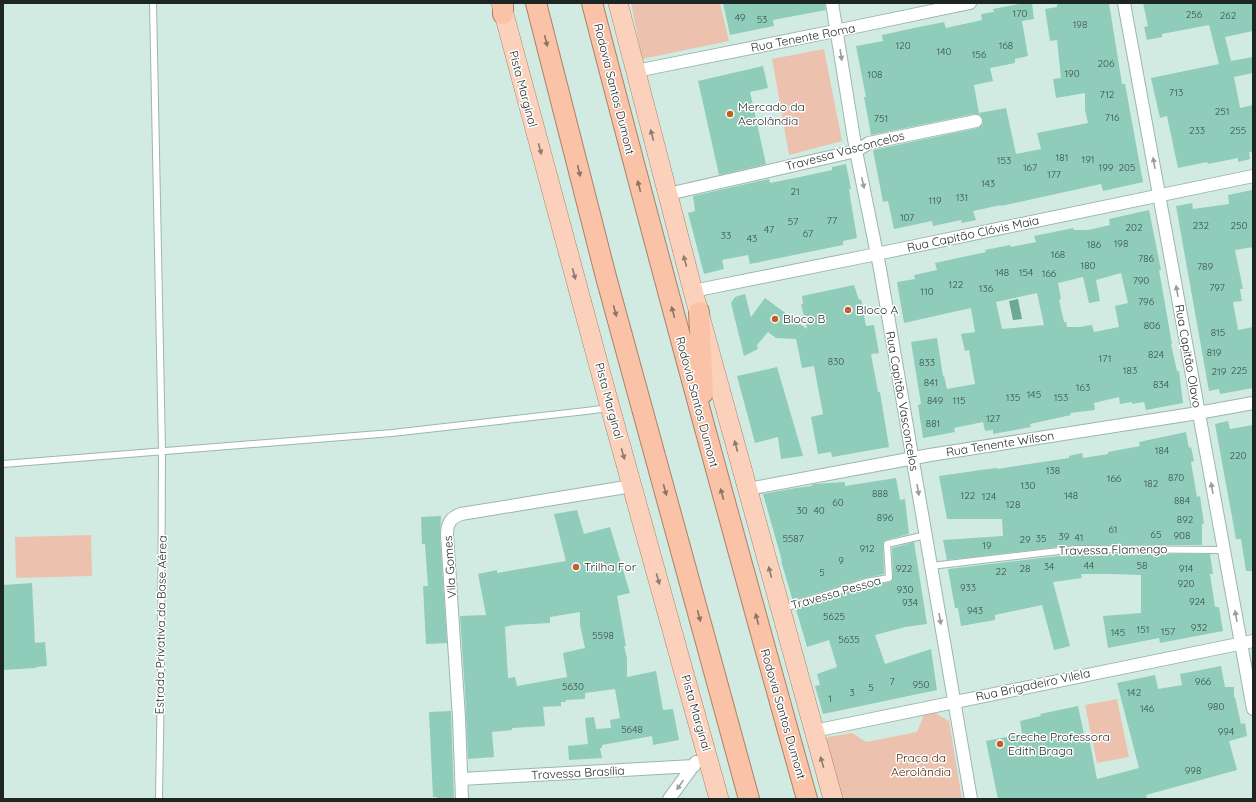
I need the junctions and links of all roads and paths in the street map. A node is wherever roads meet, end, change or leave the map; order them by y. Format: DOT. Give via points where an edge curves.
graph roads {
  1 [pos="153,3"];
  2 [pos="536,3"];
  3 [pos="592,3"];
  4 [pos="618,3"];
  5 [pos="832,3"];
  6 [pos="970,3"];
  7 [pos="1124,3"];
  8 [pos="502,7"];
  9 [pos="837,31"];
  10 [pos="636,71"];
  11 [pos="976,121"];
  12 [pos="856,151"];
  13 [pos="1253,176"];
  14 [pos="668,194"];
  15 [pos="1159,195"];
  16 [pos="877,254"];
  17 [pos="693,291"];
  18 [pos="699,312"];
  19 [pos="1253,403"];
  20 [pos="610,407"];
  21 [pos="1198,413"];
  22 [pos="705,431"];
  23 [pos="162,450"];
  24 [pos="912,459"];
  25 [pos="3,464"];
  26 [pos="632,486"];
  27 [pos="748,489"];
  28 [pos="926,535"];
  29 [pos="1223,550"];
  30 [pos="931,566"];
  31 [pos="781,609"];
  32 [pos="1253,640"];
  33 [pos="1240,643"];
  34 [pos="953,702"];
  35 [pos="1253,709"];
  36 [pos="814,731"];
  37 [pos="705,747"];
  38 [pos="694,766"];
  39 [pos="461,779"];
  40 [pos="159,799"];
  41 [pos="462,799"];
  42 [pos="670,799"];
  43 [pos="719,799"];
  44 [pos="749,799"];
  45 [pos="807,799"];
  46 [pos="833,799"];
  47 [pos="971,799"];
  1 -- 23 [label="lane, Estrada Privativa da Base Aérea"];
  2 -- 44 [label="highway, one-way" via="606,277"];
  22 -- 3 [label="highway, Rodovia Santos Dumont, one-way"];
  4 -- 10 [label="main road"];
  5 -- 9 [label="street, Rua Capitão Vasconcelos"];
  6 -- 9 [label="street, Rua Tenente Roma"];
  15 -- 7 [label="street, Rua Capitão Olavo, one-way"];
  8 -- 20 [label="main road, Pista Marginal, one-way"];
  9 -- 10 [label="street, Rua Tenente Roma"];
  9 -- 12 [label="street, Rua Capitão Vasconcelos, one-way"];
  14 -- 10 [label="main road, one-way"];
  11 -- 12 [label="street, Travessa Vasconcelos" via="869,142"];
  12 -- 14 [label="street, Travessa Vasconcelos"];
  12 -- 16 [label="street, Rua Capitão Vasconcelos, one-way"];
  13 -- 15 [label="street, Rua Capitão Clóvis Maia"];
  17 -- 14 [label="main road, one-way"];
  15 -- 16 [label="street, Rua Capitão Clóvis Maia"];
  21 -- 15 [label="street, Rua Capitão Olavo, one-way"];
  16 -- 17 [label="street, Rua Capitão Clóvis Maia"];
  16 -- 24 [label="street, Rua Capitão Vasconcelos"];
  17 -- 18 [label="main road"];
  18 -- 22 [label="highway"];
  27 -- 18 [label="main road, one-way"];
  19 -- 21 [label="street, Rua Tenente Wilson"];
  20 -- 23 [label="lane" via="586,412 392,433"];
  20 -- 26 [label="main road, Pista Marginal, one-way"];
  21 -- 24 [label="street, Rua Tenente Wilson"];
  29 -- 21 [label="street, Rua Capitão Olavo, one-way"];
  45 -- 22 [label="highway, Rodovia Santos Dumont, one-way"];
  23 -- 25 [label="lane"];
  23 -- 40 [label="lane, Estrada Privativa da Base Aérea"];
  24 -- 27 [label="street, Rua Tenente Wilson"];
  24 -- 28 [label="street, Rua Capitão Vasconcelos, one-way"];
  26 -- 37 [label="main road, Pista Marginal, one-way"];
  26 -- 39 [label="street, Vila Gomes" via="461,514 455,516 448,524"];
  31 -- 27 [label="main road, one-way"];
  28 -- 30 [label="street, Rua Capitão Vasconcelos"];
  28 -- 31 [label="lane, Travessa Pessoa" via="887,544 889,578 866,582"];
  29 -- 30 [label="lane, Travessa Flamengo" via="1076,549"];
  33 -- 29 [label="street, Rua Capitão Olavo, one-way"];
  30 -- 34 [label="street, Rua Capitão Vasconcelos, one-way"];
  31 -- 36 [label="main road"];
  32 -- 33 [label="street, Rua Brigadeiro Vilela"];
  33 -- 34 [label="street, Rua Brigadeiro Vilela"];
  33 -- 35 [label="street, Rua Capitão Olavo"];
  34 -- 36 [label="street, Rua Brigadeiro Vilela"];
  34 -- 47 [label="street, Rua Capitão Vasconcelos"];
  46 -- 36 [label="main road, one-way"];
  37 -- 38 [label="street"];
  37 -- 43 [label="main road, Pista Marginal"];
  38 -- 39 [label="street, Travessa Brasília"];
  38 -- 42 [label="street, one-way"];
  39 -- 41 [label="street, Vila Gomes"];
}
